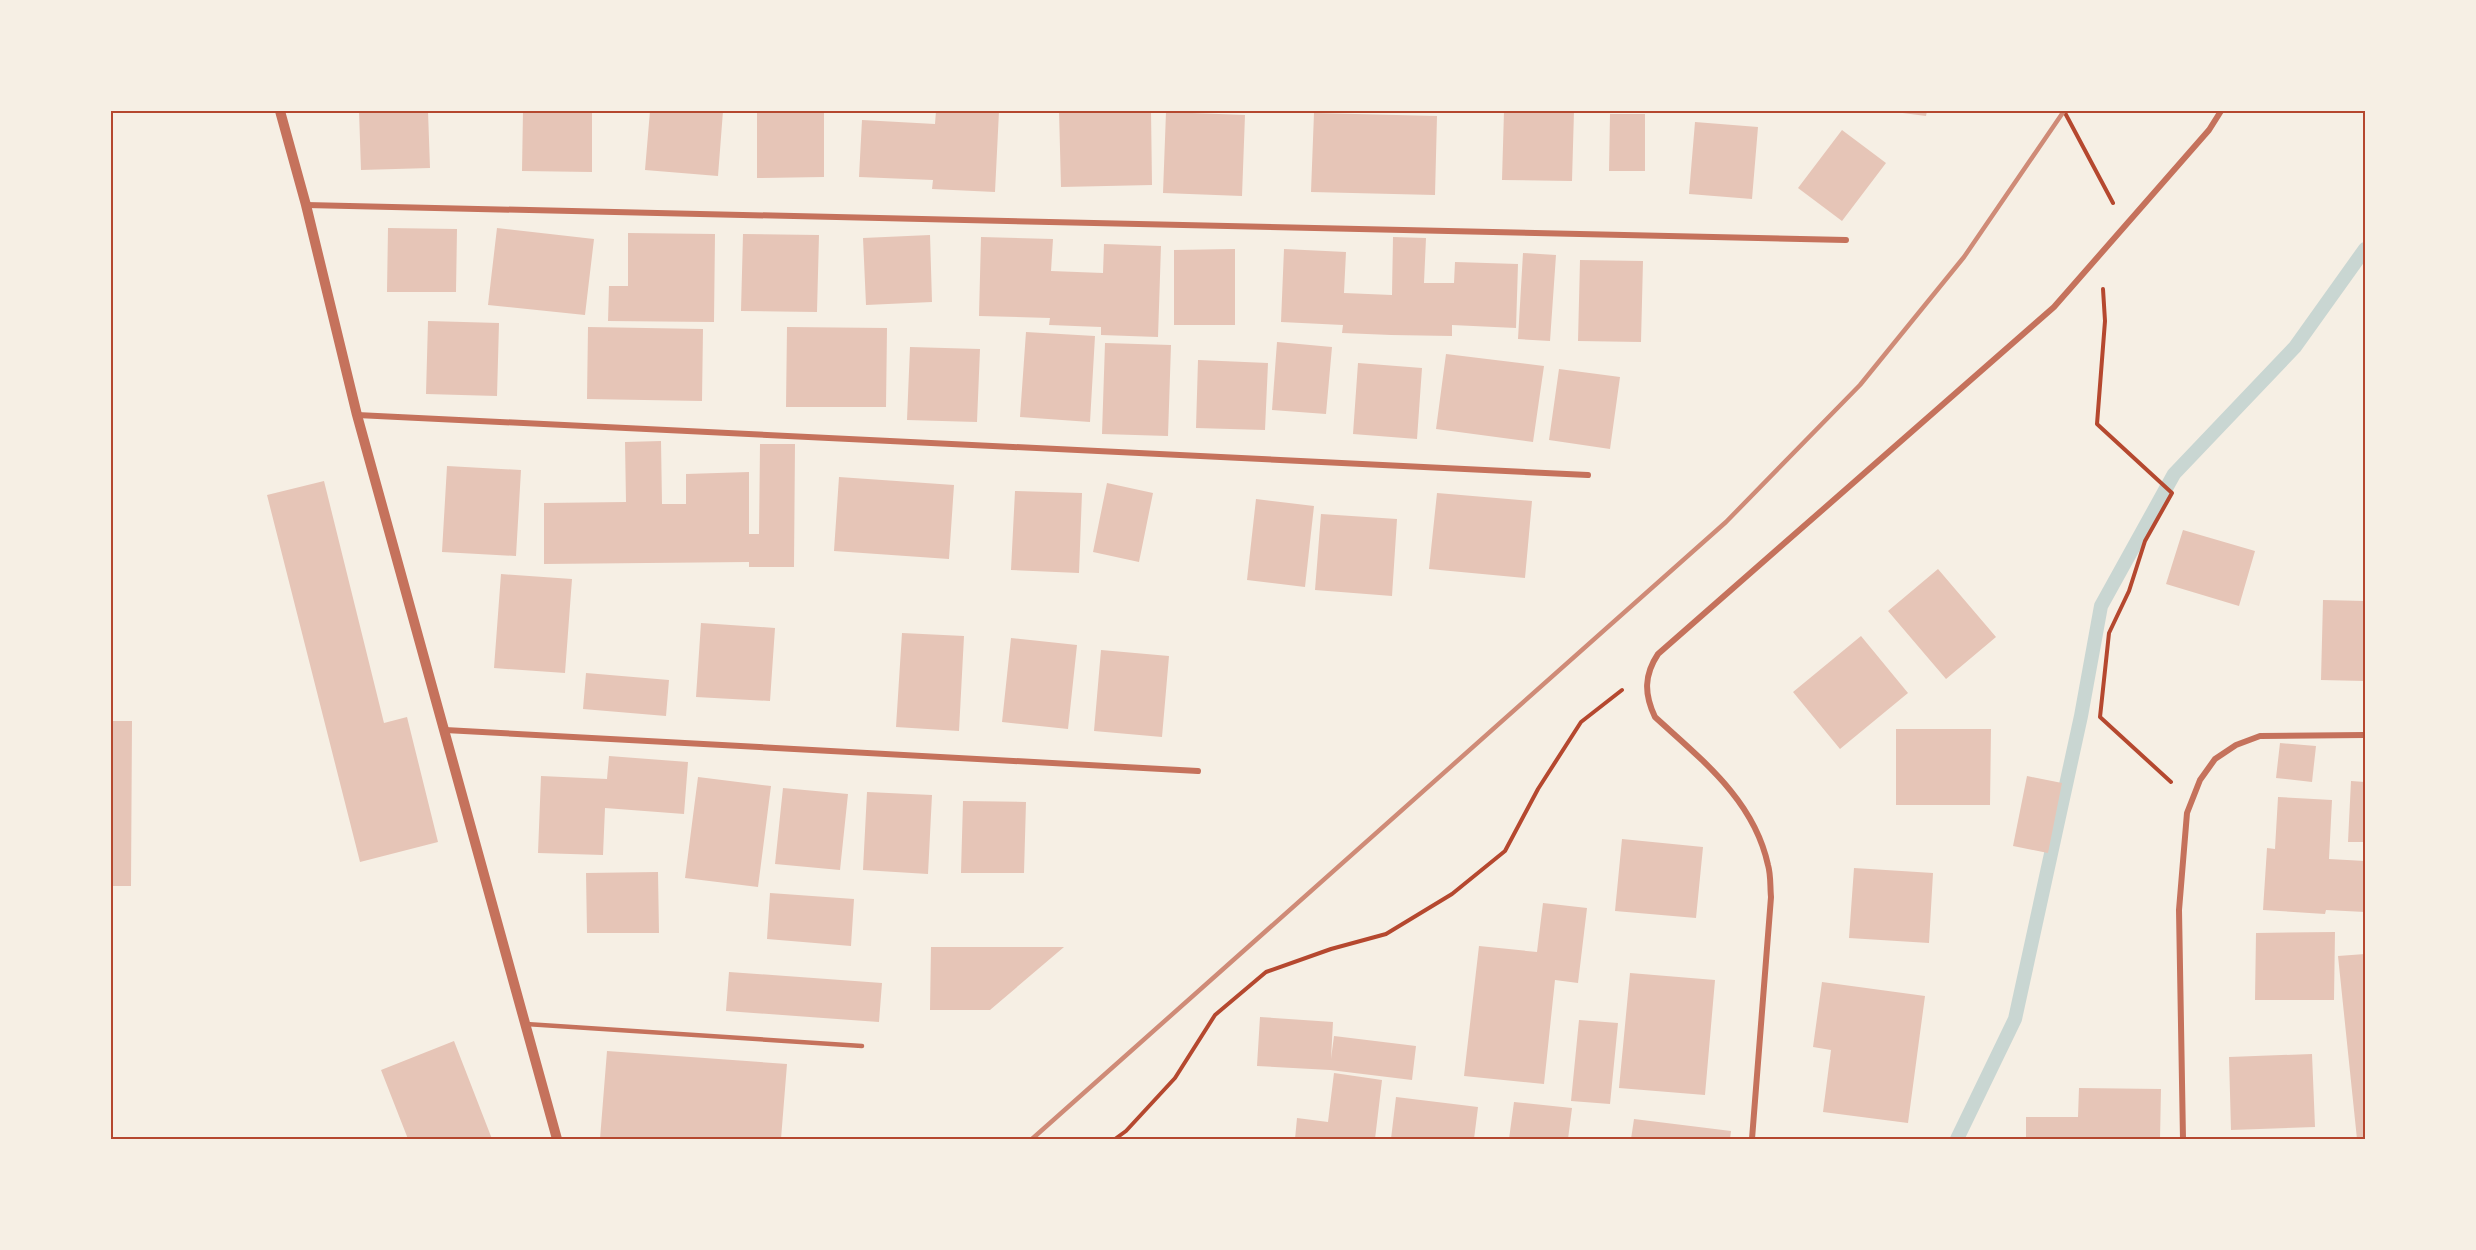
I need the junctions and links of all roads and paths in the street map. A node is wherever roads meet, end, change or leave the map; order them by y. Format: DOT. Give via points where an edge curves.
graph roads {
  1 [pos="280,111"];
  2 [pos="2064,111"];
  3 [pos="2221,111"];
  4 [pos="306,205"];
  5 [pos="2125,226"];
  6 [pos="1845,240"];
  7 [pos="2101,253"];
  8 [pos="357,415"];
  9 [pos="1588,475"];
  10 [pos="1649,669"];
  11 [pos="445,730"];
  12 [pos="2365,735"];
  13 [pos="1198,771"];
  14 [pos="2192,800"];
  15 [pos="526,1024"];
  16 [pos="862,1046"];
  17 [pos="557,1139"];
  18 [pos="1114,1139"];
  19 [pos="1752,1139"];
  20 [pos="2183,1139"];
  1 -- 4 [label="street"];
  2 -- 5 [label="path"];
  3 -- 5 [label="street"];
  4 -- 6 [label="street"];
  4 -- 8 [label="street"];
  5 -- 7 [label="street"];
  7 -- 10 [label="street" via="2054,307 1658,654"];
  7 -- 14 [label="path" via="2105,321 2097,424 2172,493 2145,541 2129,591 2109,633 2100,717"];
  8 -- 9 [label="street"];
  8 -- 11 [label="street"];
  10 -- 18 [label="path" via="1581,722 1538,789 1505,851 1452,894 1386,934 1266,972 1215,1015 1175,1078"];
  10 -- 19 [label="street" via="1646,690 1655,717 1725,782 1745,808 1769,866 1771,897"];
  11 -- 13 [label="street"];
  11 -- 15 [label="street"];
  12 -- 14 [label="street" via="2260,736 2236,745 2215,759"];
  14 -- 20 [label="street" via="2187,813 2179,910"];
  15 -- 16 [label="lane"];
  15 -- 17 [label="street"];
}
